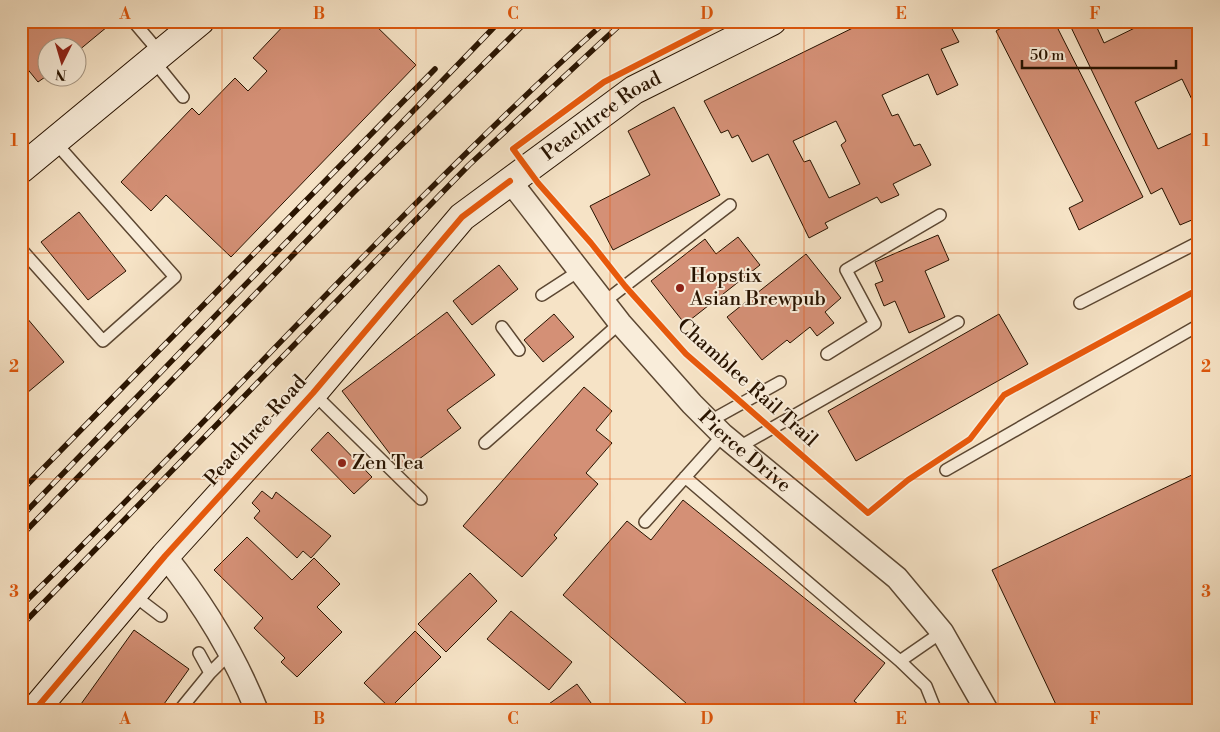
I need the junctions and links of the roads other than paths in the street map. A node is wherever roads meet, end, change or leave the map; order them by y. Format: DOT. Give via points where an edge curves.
graph roads {
  1 [pos="133,21"];
  2 [pos="200,21"];
  3 [pos="772,21"];
  4 [pos="157,57"];
  5 [pos="183,98"];
  6 [pos="54,142"];
  7 [pos="21,169"];
  8 [pos="510,181"];
  9 [pos="730,205"];
  10 [pos="940,214"];
  11 [pos="1199,242"];
  12 [pos="21,249"];
  13 [pos="580,271"];
  14 [pos="542,295"];
  15 [pos="604,302"];
  16 [pos="1080,303"];
  17 [pos="958,322"];
  18 [pos="620,323"];
  19 [pos="1199,325"];
  20 [pos="502,327"];
  21 [pos="520,350"];
  22 [pos="827,354"];
  23 [pos="780,382"];
  24 [pos="313,393"];
  25 [pos="724,434"];
  26 [pos="485,443"];
  27 [pos="946,470"];
  28 [pos="686,477"];
  29 [pos="421,499"];
  30 [pos="645,522"];
  31 [pos="165,556"];
  32 [pos="132,594"];
  33 [pos="160,616"];
  34 [pos="942,632"];
  35 [pos="231,652"];
  36 [pos="199,653"];
  37 [pos="900,661"];
  38 [pos="210,673"];
  39 [pos="34,711"];
  40 [pos="179,711"];
  41 [pos="257,711"];
  42 [pos="936,711"];
  43 [pos="987,711"];
  1 -- 4 [label="lane"];
  2 -- 4 [label="street"];
  3 -- 8 [label="street, Peachtree Road" via="634,90"];
  4 -- 5 [label="lane"];
  4 -- 6 [label="street"];
  6 -- 7 [label="street"];
  6 -- 12 [label="lane" via="175,277 103,341"];
  8 -- 13 [label="street, Pierce Drive"];
  8 -- 24 [label="street, Peachtree Road" via="462,217"];
  9 -- 15 [label="lane"];
  10 -- 22 [label="lane" via="846,270 875,324"];
  11 -- 16 [label="lane"];
  13 -- 14 [label="lane"];
  13 -- 15 [label="street, Pierce Drive"];
  15 -- 18 [label="street, Pierce Drive"];
  17 -- 25 [label="lane"];
  18 -- 25 [label="street, Pierce Drive" via="692,404"];
  18 -- 26 [label="lane"];
  19 -- 27 [label="lane"];
  20 -- 21 [label="lane"];
  23 -- 25 [label="lane"];
  24 -- 29 [label="lane"];
  24 -- 31 [label="street, Peachtree Road"];
  25 -- 28 [label="lane"];
  25 -- 34 [label="street, Pierce Drive" via="897,578"];
  28 -- 30 [label="lane"];
  28 -- 37 [label="lane"];
  31 -- 32 [label="street, Peachtree Road"];
  31 -- 35 [label="street"];
  32 -- 33 [label="lane"];
  32 -- 39 [label="street, Peachtree Road"];
  34 -- 37 [label="lane"];
  34 -- 43 [label="street, Pierce Drive"];
  35 -- 38 [label="lane"];
  35 -- 41 [label="street"];
  36 -- 38 [label="lane"];
  37 -- 42 [label="lane" via="926,686"];
  38 -- 40 [label="lane"];
}
